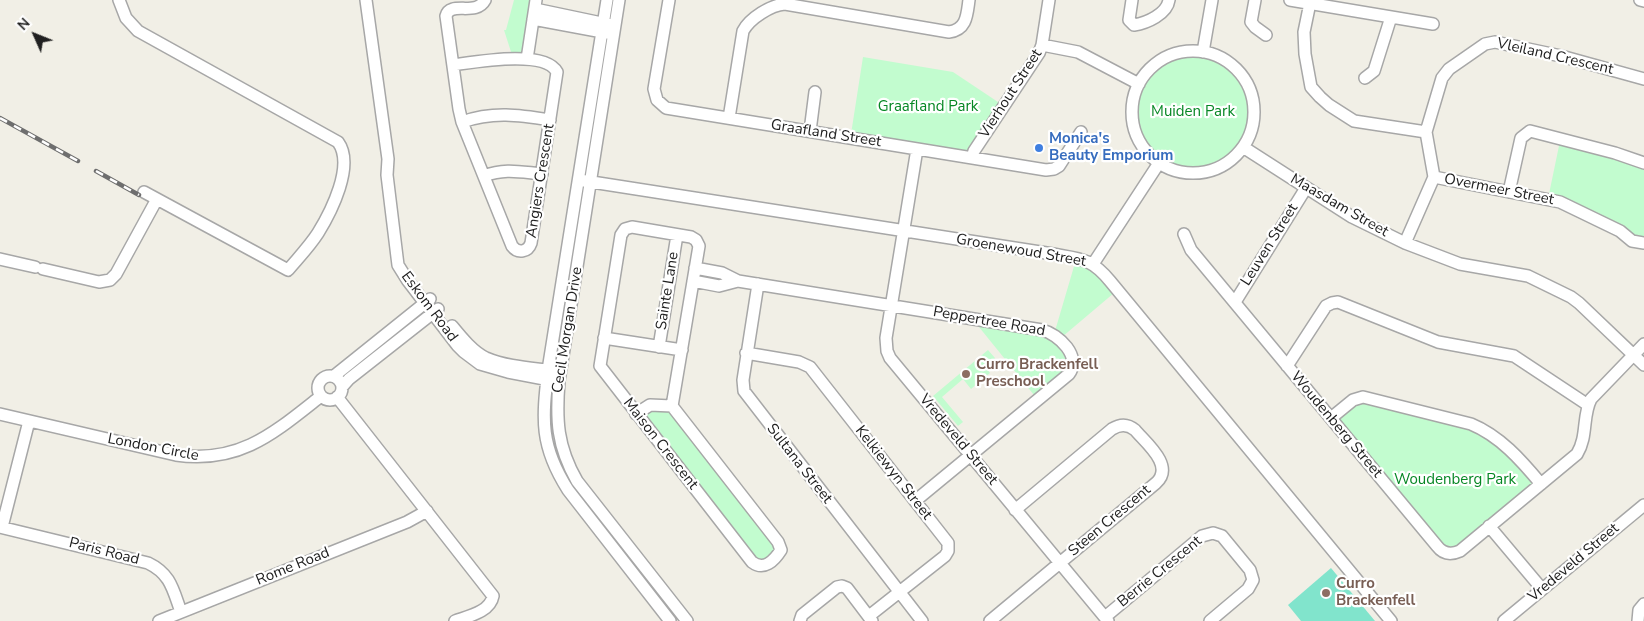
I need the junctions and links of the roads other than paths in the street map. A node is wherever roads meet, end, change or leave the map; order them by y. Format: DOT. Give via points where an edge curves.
graph roads {
  1 [pos="120,0"];
  2 [pos="366,0"];
  3 [pos="485,0"];
  4 [pos="607,0"];
  5 [pos="619,0"];
  6 [pos="669,0"];
  7 [pos="969,0"];
  8 [pos="1049,0"];
  9 [pos="1132,0"];
  10 [pos="1169,0"];
  11 [pos="1212,0"];
  12 [pos="1255,0"];
  13 [pos="1290,0"];
  14 [pos="1640,0"];
  15 [pos="1644,1"];
  16 [pos="1310,3"];
  17 [pos="535,9"];
  18 [pos="1391,17"];
  19 [pos="1434,24"];
  20 [pos="603,28"];
  21 [pos="615,30"];
  22 [pos="1266,35"];
  23 [pos="1042,45"];
  24 [pos="1204,52"];
  25 [pos="527,59"];
  26 [pos="453,65"];
  27 [pos="1365,78"];
  28 [pos="1644,79"];
  29 [pos="1140,84"];
  30 [pos="815,92"];
  31 [pos="729,118"];
  32 [pos="550,120"];
  33 [pos="462,122"];
  34 [pos="810,131"];
  35 [pos="1080,132"];
  36 [pos="1426,132"];
  37 [pos="1243,147"];
  38 [pos="917,149"];
  39 [pos="972,158"];
  40 [pos="1159,163"];
  41 [pos="1644,163"];
  42 [pos="542,174"];
  43 [pos="484,176"];
  44 [pos="1434,177"];
  45 [pos="579,180"];
  46 [pos="591,181"];
  47 [pos="1306,188"];
  48 [pos="144,192"];
  49 [pos="1509,192"];
  50 [pos="157,199"];
  51 [pos="904,230"];
  52 [pos="677,234"];
  53 [pos="1184,234"];
  54 [pos="1405,243"];
  55 [pos="1644,243"];
  56 [pos="0,259"];
  57 [pos="1093,264"];
  58 [pos="695,268"];
  59 [pos="693,281"];
  60 [pos="738,281"];
  61 [pos="758,284"];
  62 [pos="427,302"];
  63 [pos="1235,302"];
  64 [pos="892,305"];
  65 [pos="436,311"];
  66 [pos="604,338"];
  67 [pos="1644,344"];
  68 [pos="659,346"];
  69 [pos="682,350"];
  70 [pos="746,353"];
  71 [pos="1633,355"];
  72 [pos="1644,365"];
  73 [pos="1287,366"];
  74 [pos="548,375"];
  75 [pos="334,376"];
  76 [pos="560,377"];
  77 [pos="340,392"];
  78 [pos="321,396"];
  79 [pos="1588,405"];
  80 [pos="672,406"];
  81 [pos="0,414"];
  82 [pos="636,414"];
  83 [pos="1331,418"];
  84 [pos="29,421"];
  85 [pos="970,455"];
  86 [pos="1541,484"];
  87 [pos="915,501"];
  88 [pos="1644,505"];
  89 [pos="1015,510"];
  90 [pos="427,511"];
  91 [pos="1489,526"];
  92 [pos="1,527"];
  93 [pos="1060,563"];
  94 [pos="1542,589"];
  95 [pos="900,592"];
  96 [pos="1644,604"];
  97 [pos="181,612"];
  98 [pos="870,619"];
  99 [pos="1106,619"];
  100 [pos="159,621"];
  101 [pos="455,621"];
  102 [pos="670,621"];
  103 [pos="687,621"];
  104 [pos="800,621"];
  105 [pos="922,621"];
  106 [pos="990,621"];
  107 [pos="1210,621"];
  108 [pos="1391,621"];
  109 [pos="1504,621"];
  110 [pos="1638,621"];
  1 -- 50 [label="street" via="126,18 138,31 338,142 344,152 341,182 328,214 317,235 288,270"];
  2 -- 62 [label="street, Eskom Road" via="406,262"];
  3 -- 26 [label="street, Angiers Crescent" via="479,7 457,4 447,11"];
  4 -- 20 [label="street, Cecil Morgan Drive"];
  5 -- 21 [label="street, Cecil Morgan Drive"];
  6 -- 31 [label="street, Graafland Street" via="654,89 657,100 666,108"];
  7 -- 31 [label="street" via="964,24 949,32 785,4 773,6 743,31"];
  8 -- 23 [label="street, Vierhout Street"];
  9 -- 10 [label="street" via="1129,20 1134,25 1164,12"];
  11 -- 24 [label="street"];
  12 -- 22 [label="street" via="1250,22"];
  13 -- 16 [label="street"];
  14 -- 15 [label="street"];
  16 -- 18 [label="street"];
  16 -- 36 [label="street" via="1304,32 1311,87 1329,106 1354,121"];
  17 -- 20 [label="street"];
  17 -- 25 [label="street"];
  18 -- 19 [label="street"];
  18 -- 27 [label="street" via="1374,71"];
  20 -- 21 [label="street"];
  20 -- 45 [label="street, Cecil Morgan Drive"];
  21 -- 46 [label="street, Cecil Morgan Drive"];
  23 -- 29 [label="street" via="1078,52"];
  23 -- 39 [label="street, Vierhout Street"];
  24 -- 29 [label="street" via="1174,54 1148,71"];
  24 -- 37 [label="street" via="1233,66 1249,89 1254,116 1251,132"];
  25 -- 26 [label="street, Angiers Crescent"];
  25 -- 32 [label="street, Angiers Crescent" via="549,64 557,72"];
  26 -- 33 [label="street, Angiers Crescent"];
  28 -- 36 [label="street, Vleiland Crescent" via="1561,56 1490,42 1444,75"];
  29 -- 40 [label="street" via="1132,108 1133,121 1142,145"];
  30 -- 34 [label="street"];
  31 -- 34 [label="street, Graafland Street"];
  32 -- 33 [label="street" via="509,114"];
  32 -- 42 [label="street, Angiers Crescent"];
  33 -- 43 [label="street, Angiers Crescent"];
  34 -- 38 [label="street, Graafland Street"];
  35 -- 39 [label="street, Graafland Street" via="1054,169"];
  36 -- 44 [label="street, Vleiland Crescent"];
  37 -- 40 [label="street" via="1233,159 1204,172 1173,170"];
  37 -- 47 [label="street, Maasdam Street"];
  38 -- 39 [label="street, Graafland Street"];
  38 -- 51 [label="street, Vredeveld Street"];
  40 -- 57 [label="street"];
  41 -- 49 [label="street" via="1615,152 1530,131 1521,138"];
  42 -- 43 [label="street" via="511,170"];
  42 -- 43 [label="street, Angiers Crescent" via="530,246 520,252 512,246"];
  44 -- 49 [label="street, Overmeer Street"];
  44 -- 54 [label="street"];
  45 -- 46 [label="street, Groenewoud Street"];
  45 -- 74 [label="street, Cecil Morgan Drive"];
  46 -- 51 [label="street, Groenewoud Street"];
  46 -- 76 [label="street, Cecil Morgan Drive"];
  47 -- 54 [label="street, Maasdam Street" via="1352,217"];
  47 -- 63 [label="street, Leuven Street"];
  48 -- 50 [label="street"];
  49 -- 55 [label="street, Overmeer Street" via="1560,202 1620,231 1632,242"];
  50 -- 56 [label="street" via="110,280 99,282"];
  51 -- 57 [label="street, Groenewoud Street" via="1053,254"];
  51 -- 64 [label="street, Vredeveld Street"];
  52 -- 58 [label="street, Maison Crescent" via="691,237 698,243"];
  52 -- 66 [label="street, Maison Crescent" via="632,227 622,232"];
  52 -- 68 [label="street, Sainte Lane"];
  53 -- 63 [label="street, Woudenberg Street" via="1191,250"];
  54 -- 71 [label="street, Maasdam Street" via="1460,264 1537,280 1580,303"];
  57 -- 108 [label="street, Groenewoud Street"];
  58 -- 59 [label="street, Maison Crescent"];
  58 -- 60 [label="street" via="722,273"];
  59 -- 60 [label="street" via="719,286"];
  59 -- 69 [label="street, Maison Crescent"];
  60 -- 61 [label="street, Peppertree Road"];
  61 -- 64 [label="street, Peppertree Road"];
  61 -- 70 [label="street, Sultana Street"];
  62 -- 65 [label="street, Eskom Road"];
  62 -- 75 [label="street"];
  63 -- 73 [label="street, Woudenberg Street"];
  64 -- 85 [label="street, Vredeveld Street" via="886,338 890,358"];
  64 -- 85 [label="street, Peppertree Road" via="1045,330 1058,338 1072,357 1073,366 1069,374"];
  65 -- 74 [label="street, Eskom Road" via="485,357"];
  65 -- 77 [label="street" via="349,379"];
  66 -- 68 [label="street, Sainte Lane"];
  66 -- 82 [label="street, Maison Crescent" via="600,366"];
  67 -- 71 [label="street"];
  68 -- 69 [label="street, Sainte Lane"];
  69 -- 80 [label="street, Maison Crescent"];
  70 -- 87 [label="street, Kelkiewyn Street" via="799,362 810,367"];
  70 -- 95 [label="street, Sultana Street" via="742,384 746,395"];
  71 -- 72 [label="street, Maasdam Street"];
  71 -- 79 [label="street"];
  73 -- 79 [label="street" via="1326,306 1338,302 1438,342 1514,356"];
  73 -- 83 [label="street, Woudenberg Street"];
  74 -- 76 [label="street, Eskom Road"];
  74 -- 102 [label="street, Cecil Morgan Drive" via="544,428 555,467 573,497"];
  75 -- 77 [label="street" via="340,381"];
  75 -- 78 [label="street" via="321,379 318,388"];
  76 -- 103 [label="street, Cecil Morgan Drive" via="557,426 571,470"];
  77 -- 78 [label="street" via="330,400"];
  77 -- 90 [label="street"];
  78 -- 84 [label="street, London Circle" via="278,430 252,445 203,458 176,455"];
  79 -- 86 [label="street, Woudenberg Street" via="1581,448"];
  80 -- 82 [label="street" via="650,405"];
  80 -- 82 [label="street, Maison Crescent" via="778,542 781,550 766,566 752,562"];
  81 -- 84 [label="street, London Circle"];
  83 -- 86 [label="street" via="1353,400 1363,397 1471,424 1513,452"];
  83 -- 91 [label="street, Woudenberg Street" via="1440,549 1446,553 1456,552"];
  84 -- 92 [label="street"];
  85 -- 87 [label="street, Peppertree Road"];
  85 -- 89 [label="street, Vredeveld Street"];
  86 -- 91 [label="street, Woudenberg Street"];
  87 -- 95 [label="street, Kelkiewyn Street" via="946,541 948,551"];
  88 -- 94 [label="street, Vredeveld Street"];
  89 -- 93 [label="street, Vredeveld Street"];
  89 -- 93 [label="street, Steen Crescent" via="1112,429 1125,425 1135,430 1160,461 1162,477"];
  90 -- 97 [label="street, Rome Road" via="407,522"];
  90 -- 101 [label="street" via="493,596 484,609"];
  91 -- 94 [label="street"];
  92 -- 97 [label="street, Paris Road" via="159,568 168,577"];
  93 -- 99 [label="street, Vredeveld Street"];
  93 -- 106 [label="street"];
  94 -- 109 [label="street, Vredeveld Street"];
  95 -- 98 [label="street, Kelkiewyn Street"];
  95 -- 105 [label="street, Sultana Street"];
  96 -- 110 [label="street" via="1639,610"];
  97 -- 100 [label="street, Rome Road"];
  98 -- 104 [label="street" via="847,588 842,586 803,614"];
  99 -- 107 [label="street, Berrie Crescent" via="1202,536 1213,533 1222,536 1250,570 1253,580 1248,589"];
}
